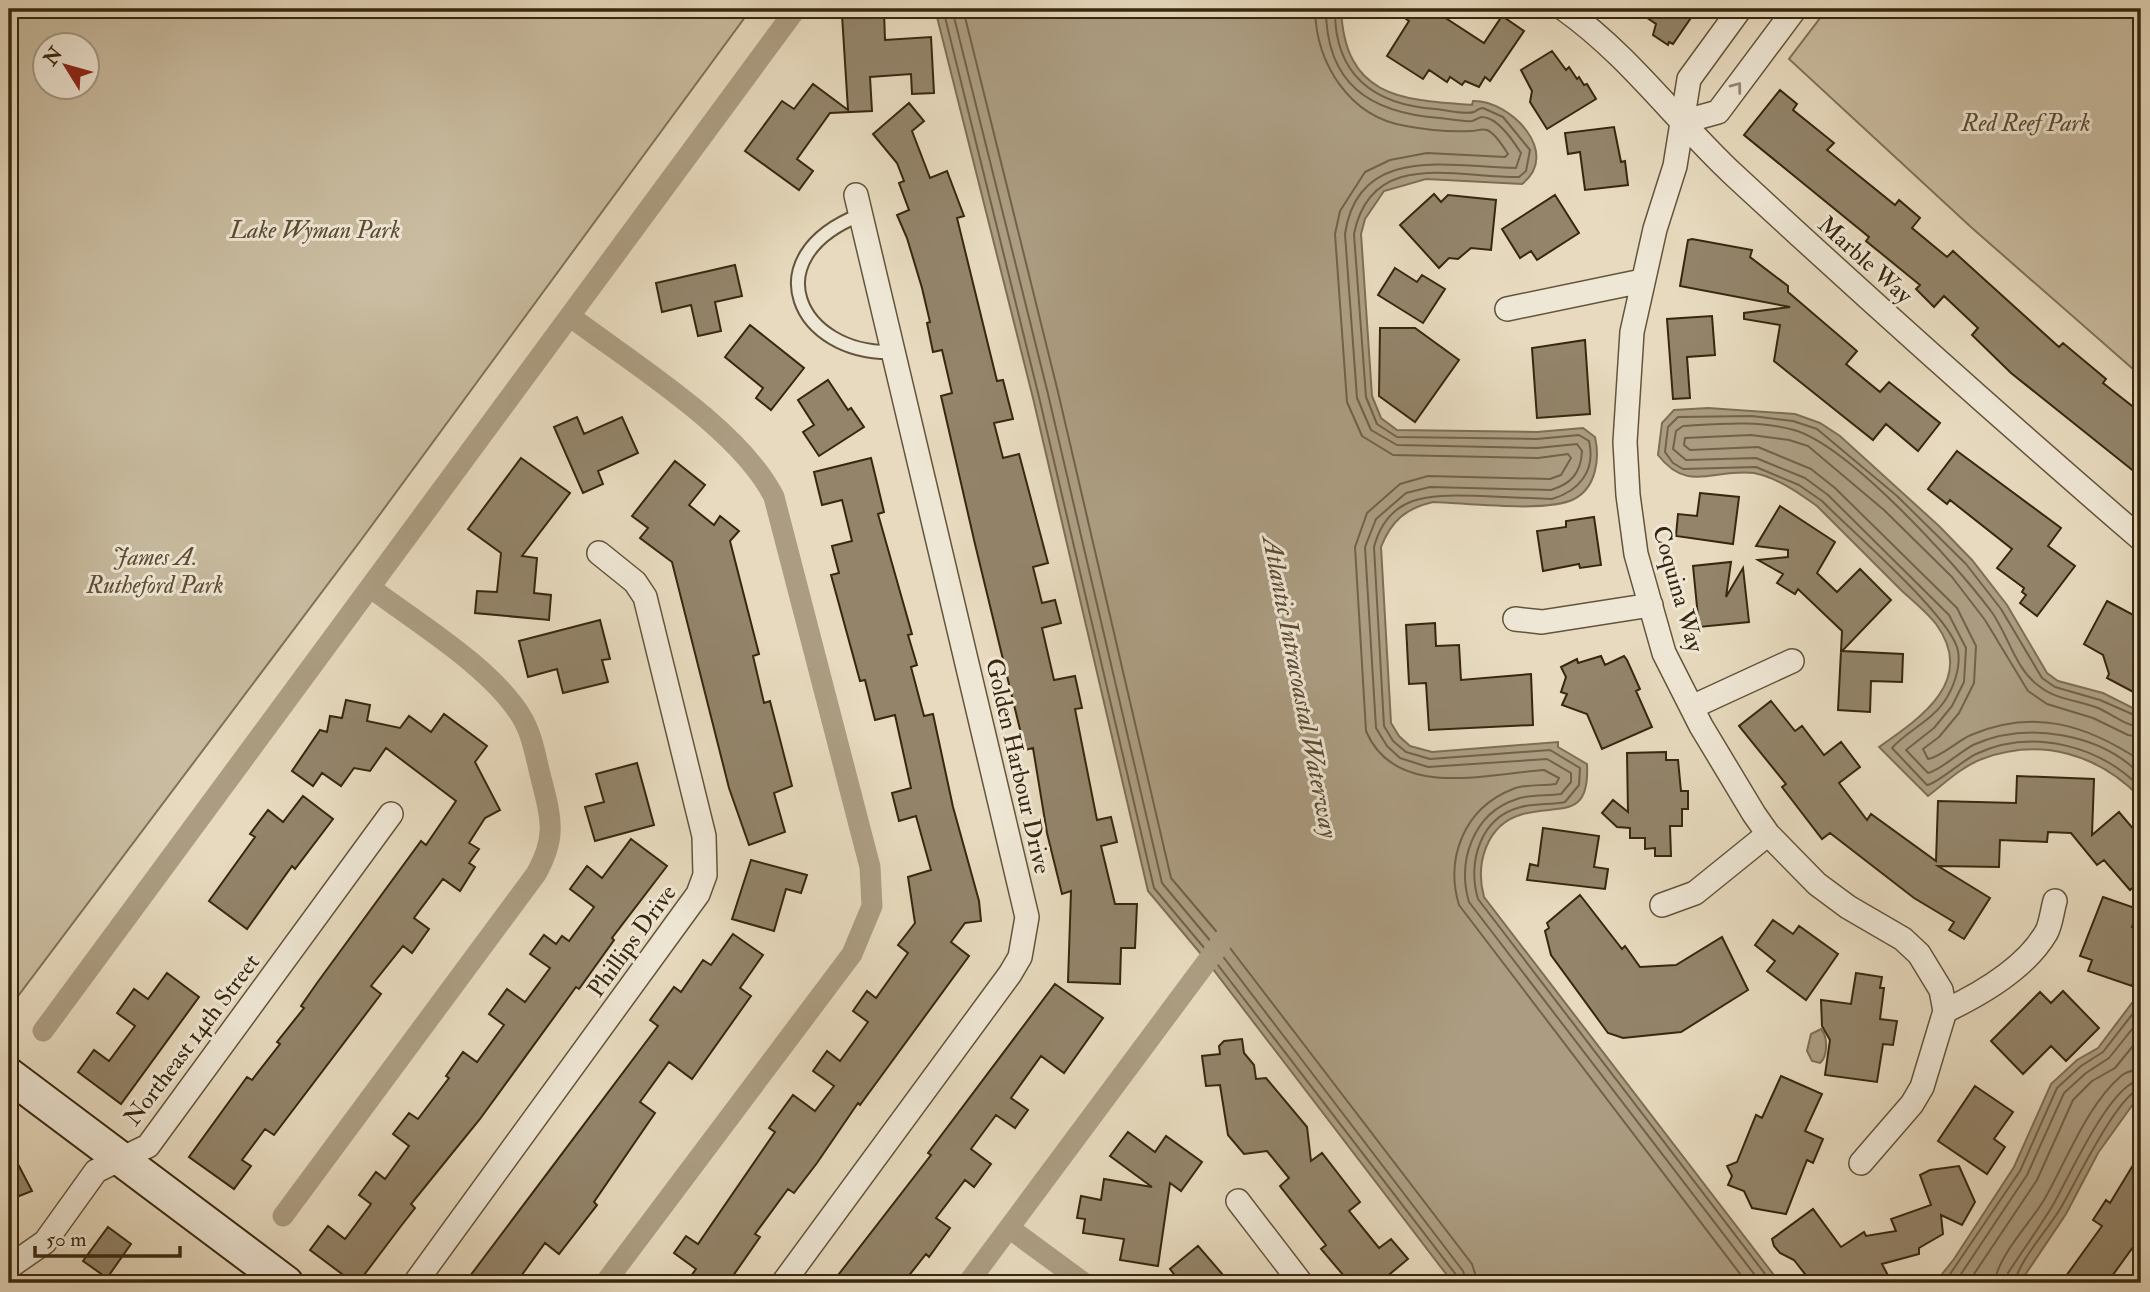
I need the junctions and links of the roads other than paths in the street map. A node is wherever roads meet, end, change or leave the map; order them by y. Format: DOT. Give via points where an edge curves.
graph roads {
  1 [pos="1564,9"];
  2 [pos="1740,9"];
  3 [pos="1786,12"];
  4 [pos="1682,122"];
  5 [pos="858,205"];
  6 [pos="1642,281"];
  7 [pos="1507,309"];
  8 [pos="893,352"];
  9 [pos="2141,539"];
  10 [pos="599,553"];
  11 [pos="1651,605"];
  12 [pos="1516,619"];
  13 [pos="1792,661"];
  14 [pos="1692,707"];
  15 [pos="391,814"];
  16 [pos="1769,834"];
  17 [pos="2055,901"];
  18 [pos="1662,905"];
  19 [pos="1945,1011"];
  20 [pos="9,1075"];
  21 [pos="121,1159"];
  22 [pos="1861,1163"];
  23 [pos="1238,1200"];
  24 [pos="9,1267"];
  25 [pos="286,1283"];
  26 [pos="415,1283"];
  27 [pos="783,1283"];
  28 [pos="1301,1283"];
  1 -- 4 [label="street, Marble Way" via="1612,48"];
  2 -- 4 [label="street, Coquina Way" via="1689,79"];
  4 -- 3 [label="street, one-way" via="1718,112"];
  4 -- 6 [label="street, Coquina Way" via="1675,166"];
  4 -- 9 [label="street, Marble Way" via="1840,273"];
  5 -- 8 [label="street, Golden Harbour Drive"];
  5 -- 8 [label="lane" via="820,235 803,256 797,273 798,294 814,322 836,338 873,353"];
  6 -- 7 [label="street"];
  6 -- 11 [label="street, Coquina Way" via="1629,357 1625,442 1636,554"];
  8 -- 27 [label="street, Golden Harbour Drive" via="1027,917 1026,937 1010,974"];
  10 -- 26 [label="street, Phillips Drive" via="635,582 645,597 704,836 705,875 698,894"];
  11 -- 12 [label="street" via="1542,622"];
  11 -- 14 [label="street, Coquina Way" via="1664,653"];
  13 -- 14 [label="street"];
  14 -- 16 [label="street, Coquina Way" via="1731,780"];
  15 -- 21 [label="street, Northeast 14th Street" via="148,1146"];
  16 -- 18 [label="street" via="1695,893"];
  16 -- 19 [label="street, Coquina Way" via="1817,884 1919,954 1941,990"];
  17 -- 19 [label="street" via="2047,932 2026,957 1984,990"];
  19 -- 22 [label="street" via="1922,1087"];
  20 -- 21 [label="street"];
  21 -- 24 [label="street, Northeast 14th Street" via="96,1171 45,1241"];
  21 -- 25 [label="street"];
  23 -- 28 [label="street"];
}
